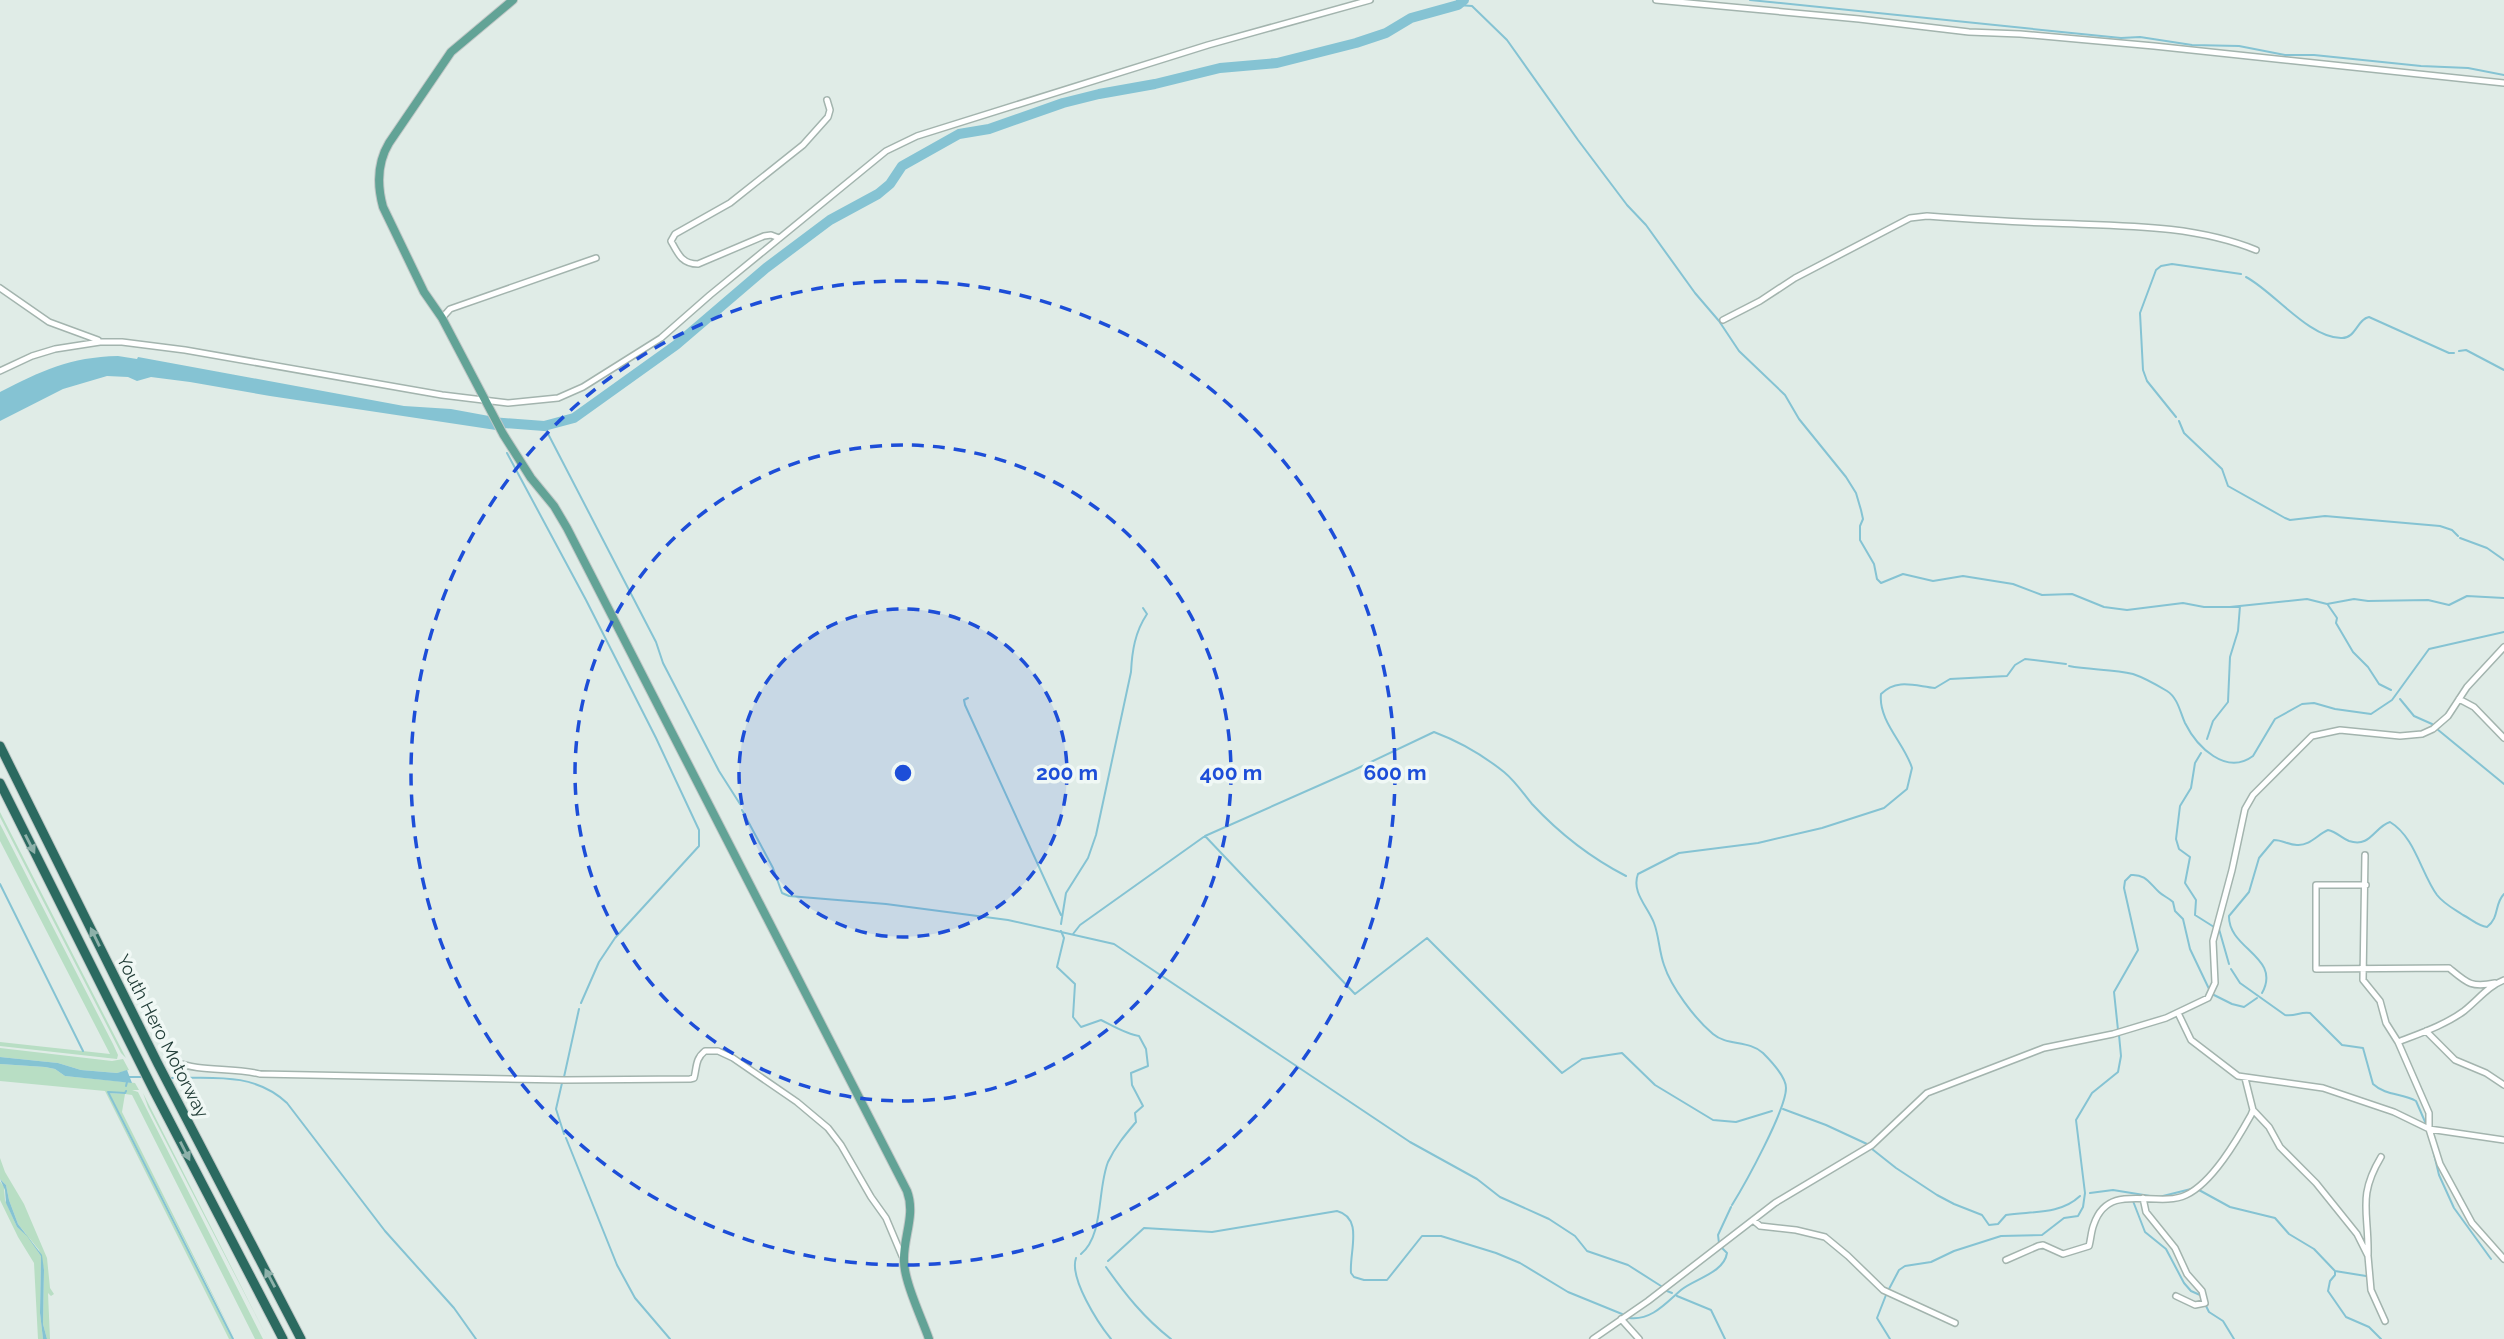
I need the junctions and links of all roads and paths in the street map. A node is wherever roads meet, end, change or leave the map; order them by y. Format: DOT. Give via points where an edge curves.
graph roads {
  1 [pos="513,0"];
  2 [pos="1370,0"];
  3 [pos="1656,0"];
  4 [pos="2504,83"];
  5 [pos="827,100"];
  6 [pos="779,238"];
  7 [pos="2256,250"];
  8 [pos="596,258"];
  9 [pos="0,288"];
  10 [pos="442,318"];
  11 [pos="1723,320"];
  12 [pos="100,342"];
  13 [pos="0,371"];
  14 [pos="486,399"];
  15 [pos="2504,647"];
  16 [pos="2459,699"];
  17 [pos="2504,738"];
  18 [pos="0,746"];
  19 [pos="0,783"];
  20 [pos="2365,855"];
  21 [pos="2366,885"];
  22 [pos="2363,969"];
  23 [pos="2501,981"];
  24 [pos="2178,1013"];
  25 [pos="2426,1031"];
  26 [pos="2398,1042"];
  27 [pos="176,1062"];
  28 [pos="2245,1077"];
  29 [pos="2504,1085"];
  30 [pos="2253,1110"];
  31 [pos="2430,1129"];
  32 [pos="2504,1140"];
  33 [pos="2381,1157"];
  34 [pos="2143,1198"];
  35 [pos="1753,1220"];
  36 [pos="2368,1256"];
  37 [pos="2504,1259"];
  38 [pos="2006,1260"];
  39 [pos="904,1261"];
  40 [pos="2176,1296"];
  41 [pos="1621,1319"];
  42 [pos="2385,1321"];
  43 [pos="1955,1323"];
  44 [pos="283,1339"];
  45 [pos="301,1339"];
  46 [pos="929,1339"];
  47 [pos="1593,1339"];
  48 [pos="1639,1339"];
  1 -- 10 [label="main road" via="451,52 389,143 380,164 379,193 386,215"];
  2 -- 6 [label="street" via="917,136 886,151"];
  3 -- 4 [label="street"];
  5 -- 6 [label="street" via="828,117 803,145 730,203 675,234 671,241 682,260 698,264 764,236"];
  6 -- 14 [label="street" via="661,338 583,387 558,398 508,403"];
  7 -- 11 [label="street" via="2218,236 2180,231 1910,218"];
  8 -- 10 [label="street" via="450,309"];
  9 -- 12 [label="street" via="49,322"];
  10 -- 14 [label="main road"];
  12 -- 13 [label="street" via="55,349"];
  12 -- 14 [label="street" via="185,350 407,390"];
  14 -- 39 [label="main road" via="503,434 567,528 907,1191 911,1211"];
  15 -- 16 [label="street"];
  16 -- 17 [label="street" via="2474,707"];
  16 -- 24 [label="street" via="2448,716 2423,734 2340,730 2312,736 2253,795 2241,822 2213,941 2216,984 2202,1003"];
  45 -- 18 [label="highway, Youth Hero Motorway, one-way"];
  19 -- 44 [label="highway, Youth Hero Motorway, one-way"];
  20 -- 21 [label="street"];
  21 -- 22 [label="street"];
  21 -- 22 [label="street" via="2316,885 2316,969"];
  22 -- 23 [label="street" via="2449,968 2476,986"];
  22 -- 26 [label="street" via="2363,980 2381,1001 2386,1023"];
  23 -- 25 [label="street" via="2465,1010"];
  24 -- 28 [label="street" via="2191,1040"];
  24 -- 35 [label="street" via="2126,1031 2044,1048 1927,1093 1872,1145"];
  25 -- 26 [label="street"];
  25 -- 29 [label="street" via="2455,1060"];
  26 -- 31 [label="street" via="2429,1113"];
  27 -- 39 [label="street" via="260,1074 690,1079 699,1056 708,1050 718,1051 797,1102 828,1128 887,1218"];
  28 -- 30 [label="street"];
  28 -- 31 [label="street" via="2323,1088"];
  30 -- 34 [label="street" via="2222,1161 2190,1193 2171,1199"];
  30 -- 36 [label="street" via="2352,1227"];
  31 -- 32 [label="street"];
  31 -- 37 [label="street" via="2456,1196 2472,1223"];
  33 -- 36 [label="street" via="2365,1198"];
  34 -- 38 [label="street" via="2124,1198 2109,1205 2097,1217 2089,1246 2083,1249 2063,1254 2043,1245"];
  34 -- 40 [label="street" via="2146,1212 2175,1248 2205,1303 2195,1305"];
  35 -- 41 [label="street"];
  35 -- 43 [label="street" via="1760,1226 1825,1237 1883,1290"];
  36 -- 42 [label="street" via="2371,1290"];
  39 -- 46 [label="main road"];
  41 -- 47 [label="street"];
  41 -- 48 [label="street"];
}
